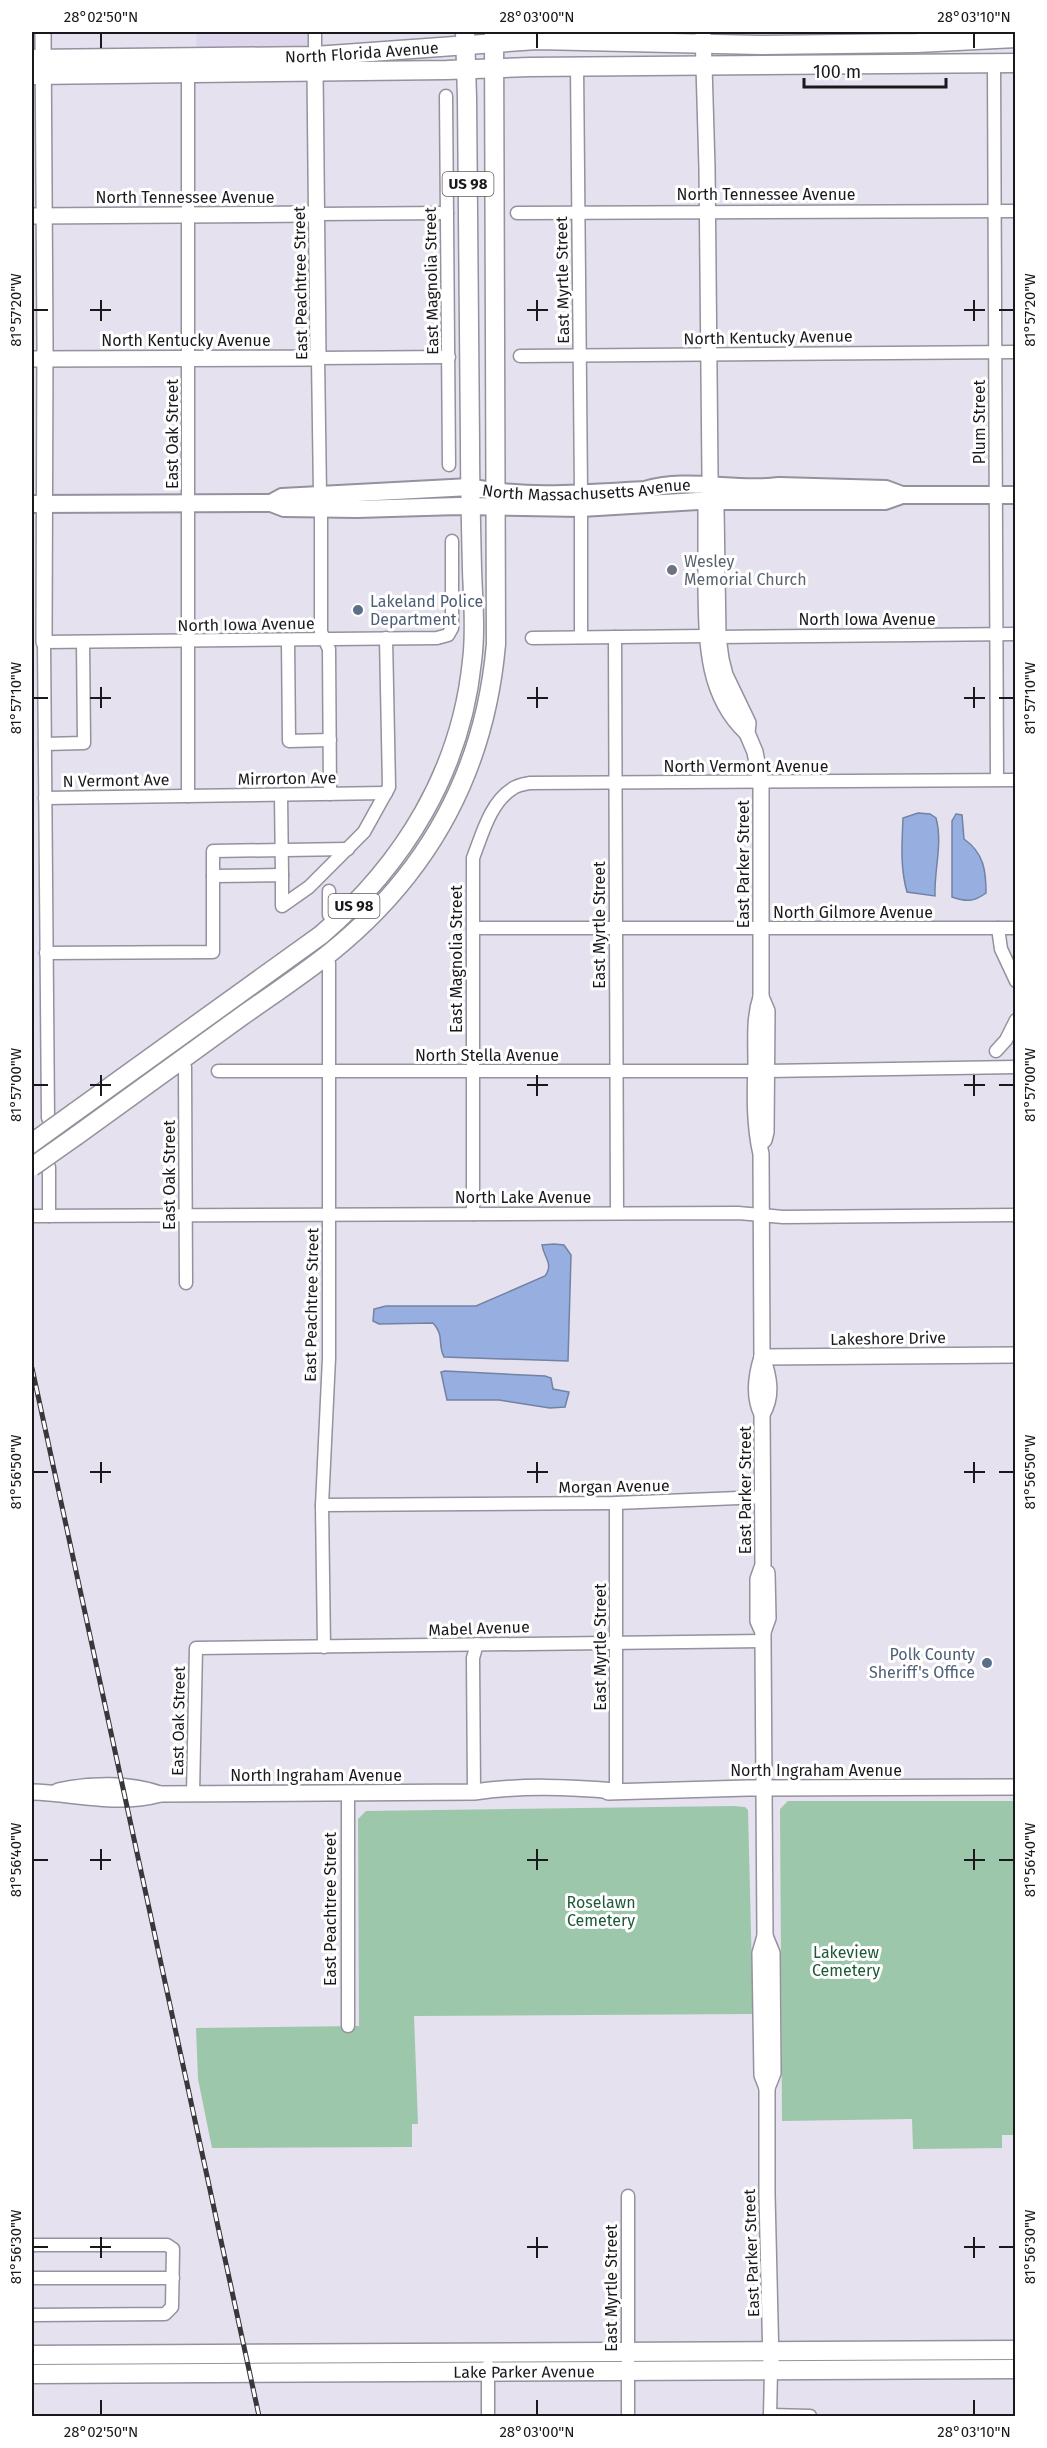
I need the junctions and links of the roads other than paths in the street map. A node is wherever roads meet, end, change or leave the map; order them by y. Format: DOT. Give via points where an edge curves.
graph roads {
  1 [pos="43,32"];
  2 [pos="315,32"];
  3 [pos="494,37"];
  4 [pos="703,38"];
  5 [pos="1016,38"];
  6 [pos="465,39"];
  7 [pos="249,57"];
  8 [pos="315,63"];
  9 [pos="1016,63"];
  10 [pos="994,64"];
  11 [pos="37,67"];
  12 [pos="577,67"];
  13 [pos="704,67"];
  14 [pos="494,68"];
  15 [pos="466,70"];
  16 [pos="188,72"];
  17 [pos="446,96"];
  18 [pos="994,211"];
  19 [pos="1016,211"];
  20 [pos="708,212"];
  21 [pos="447,213"];
  22 [pos="517,213"];
  23 [pos="578,213"];
  24 [pos="317,214"];
  25 [pos="38,216"];
  26 [pos="190,216"];
  27 [pos="1016,352"];
  28 [pos="995,353"];
  29 [pos="709,355"];
  30 [pos="520,356"];
  31 [pos="579,356"];
  32 [pos="448,357"];
  33 [pos="188,358"];
  34 [pos="318,358"];
  35 [pos="38,359"];
  36 [pos="449,465"];
  37 [pos="470,487"];
  38 [pos="711,493"];
  39 [pos="995,495"];
  40 [pos="1016,495"];
  41 [pos="496,500"];
  42 [pos="581,500"];
  43 [pos="321,502"];
  44 [pos="38,504"];
  45 [pos="188,504"];
  46 [pos="470,507"];
  47 [pos="452,541"];
  48 [pos="996,634"];
  49 [pos="1016,634"];
  50 [pos="581,637"];
  51 [pos="615,637"];
  52 [pos="712,637"];
  53 [pos="386,638"];
  54 [pos="532,638"];
  55 [pos="288,640"];
  56 [pos="325,640"];
  57 [pos="189,641"];
  58 [pos="44,642"];
  59 [pos="83,642"];
  60 [pos="330,740"];
  61 [pos="45,744"];
  62 [pos="997,779"];
  63 [pos="1016,780"];
  64 [pos="616,783"];
  65 [pos="761,783"];
  66 [pos="386,793"];
  67 [pos="330,794"];
  68 [pos="281,795"];
  69 [pos="188,796"];
  70 [pos="45,798"];
  71 [pos="490,815"];
  72 [pos="348,849"];
  73 [pos="282,850"];
  74 [pos="282,875"];
  75 [pos="213,876"];
  76 [pos="330,891"];
  77 [pos="329,915"];
  78 [pos="615,927"];
  79 [pos="474,928"];
  80 [pos="761,928"];
  81 [pos="998,928"];
  82 [pos="1016,928"];
  83 [pos="46,953"];
  84 [pos="329,963"];
  85 [pos="1016,981"];
  86 [pos="1016,1020"];
  87 [pos="996,1051"];
  88 [pos="185,1067"];
  89 [pos="1016,1067"];
  90 [pos="218,1071"];
  91 [pos="330,1071"];
  92 [pos="473,1071"];
  93 [pos="616,1071"];
  94 [pos="761,1071"];
  95 [pos="48,1118"];
  96 [pos="32,1143"];
  97 [pos="40,1167"];
  98 [pos="472,1214"];
  99 [pos="617,1214"];
  100 [pos="761,1214"];
  101 [pos="186,1215"];
  102 [pos="329,1215"];
  103 [pos="1016,1215"];
  104 [pos="32,1216"];
  105 [pos="49,1216"];
  106 [pos="186,1282"];
  107 [pos="1016,1355"];
  108 [pos="762,1357"];
  109 [pos="763,1497"];
  110 [pos="616,1503"];
  111 [pos="322,1504"];
  112 [pos="763,1636"];
  113 [pos="616,1643"];
  114 [pos="477,1644"];
  115 [pos="324,1647"];
  116 [pos="196,1648"];
  117 [pos="1016,1787"];
  118 [pos="764,1788"];
  119 [pos="616,1791"];
  120 [pos="32,1792"];
  121 [pos="474,1792"];
  122 [pos="348,1793"];
  123 [pos="193,1794"];
  124 [pos="348,2026"];
  125 [pos="628,2196"];
  126 [pos="32,2245"];
  127 [pos="32,2278"];
  128 [pos="173,2278"];
  129 [pos="32,2315"];
  130 [pos="1016,2350"];
  131 [pos="488,2352"];
  132 [pos="628,2352"];
  133 [pos="32,2355"];
  134 [pos="70,2355"];
  135 [pos="771,2361"];
  136 [pos="32,2363"];
  137 [pos="1016,2369"];
  138 [pos="628,2370"];
  139 [pos="488,2372"];
  140 [pos="32,2374"];
  141 [pos="489,2416"];
  142 [pos="628,2416"];
  143 [pos="771,2416"];
  144 [pos="810,2416"];
  1 -- 11 [label="street"];
  2 -- 8 [label="street"];
  3 -- 4 [label="main road, North Florida Avenue"];
  3 -- 6 [label="main road, North Florida Avenue"];
  3 -- 14 [label="main road"];
  4 -- 5 [label="main road, North Florida Avenue" via="908,44"];
  4 -- 13 [label="street, East Parker Street"];
  6 -- 8 [label="main road, North Florida Avenue"];
  6 -- 15 [label="main road, US 98"];
  7 -- 8 [label="main road, North Florida Avenue"];
  7 -- 11 [label="main road, North Florida Avenue"];
  7 -- 16 [label="main road" via="231,65 192,68"];
  8 -- 15 [label="main road, North Florida Avenue"];
  8 -- 16 [label="main road, North Florida Avenue"];
  8 -- 24 [label="street, East Peachtree Street"];
  9 -- 10 [label="main road, North Florida Avenue"];
  10 -- 13 [label="main road, North Florida Avenue"];
  10 -- 18 [label="street, Plum Street"];
  11 -- 16 [label="main road, North Florida Avenue"];
  11 -- 25 [label="street"];
  12 -- 13 [label="main road, North Florida Avenue"];
  12 -- 14 [label="main road, North Florida Avenue"];
  12 -- 23 [label="street, East Myrtle Street"];
  13 -- 20 [label="street, East Parker Street"];
  14 -- 15 [label="main road, North Florida Avenue"];
  14 -- 41 [label="main road, US 98"];
  15 -- 37 [label="main road, US 98"];
  16 -- 26 [label="street, East Oak Street"];
  17 -- 21 [label="street, East Magnolia Street"];
  18 -- 19 [label="street, North Tennessee Avenue"];
  18 -- 20 [label="street, North Tennessee Avenue"];
  18 -- 28 [label="street, Plum Street"];
  20 -- 23 [label="street, North Tennessee Avenue"];
  20 -- 29 [label="street, East Parker Street"];
  21 -- 24 [label="street, North Tennessee Avenue"];
  21 -- 32 [label="street, East Magnolia Street"];
  22 -- 23 [label="street, North Tennessee Avenue"];
  23 -- 31 [label="street, East Myrtle Street"];
  24 -- 26 [label="street, North Tennessee Avenue"];
  24 -- 34 [label="street, East Peachtree Street"];
  25 -- 26 [label="street, North Tennessee Avenue"];
  25 -- 35 [label="street"];
  26 -- 33 [label="street, East Oak Street"];
  27 -- 28 [label="street, North Kentucky Avenue"];
  28 -- 29 [label="street, North Kentucky Avenue"];
  28 -- 39 [label="street, Plum Street"];
  29 -- 31 [label="street, North Kentucky Avenue"];
  29 -- 38 [label="street, East Parker Street"];
  30 -- 31 [label="street, North Kentucky Avenue"];
  31 -- 42 [label="street, East Myrtle Street"];
  32 -- 34 [label="street, North Kentucky Avenue"];
  32 -- 36 [label="street, East Magnolia Street"];
  33 -- 34 [label="street, North Kentucky Avenue"];
  33 -- 35 [label="street, North Kentucky Avenue"];
  33 -- 45 [label="street, East Oak Street"];
  34 -- 43 [label="street, East Peachtree Street"];
  35 -- 44 [label="street"];
  37 -- 41 [label="main road, North Massachusetts Avenue"];
  37 -- 43 [label="main road, North Massachusetts Avenue"];
  37 -- 46 [label="main road, US 98"];
  38 -- 39 [label="main road, North Massachusetts Avenue" via="724,488 779,486 886,489 902,495"];
  38 -- 42 [label="main road, North Massachusetts Avenue"];
  38 -- 52 [label="street, East Parker Street" via="706,509"];
  39 -- 40 [label="main road, North Massachusetts Avenue"];
  39 -- 48 [label="street, Plum Street"];
  41 -- 42 [label="main road, North Massachusetts Avenue"];
  41 -- 46 [label="main road, North Massachusetts Avenue"];
  41 -- 97 [label="main road, US 98, bridge" via="496,644 484,721 467,773 418,860 377,910 330,952 76,1136"];
  42 -- 50 [label="street, East Myrtle Street"];
  43 -- 45 [label="main road, North Massachusetts Avenue" via="284,508 271,503"];
  43 -- 46 [label="main road, North Massachusetts Avenue"];
  43 -- 56 [label="street, East Peachtree Street" via="321,632"];
  44 -- 45 [label="main road, North Massachusetts Avenue"];
  44 -- 58 [label="street" via="43,517"];
  45 -- 57 [label="street, East Oak Street"];
  46 -- 96 [label="main road, US 98, bridge" via="474,629 469,689 454,748 412,835 371,888 321,935"];
  47 -- 53 [label="street, North Iowa Avenue" via="452,628 448,635"];
  48 -- 49 [label="street, North Iowa Avenue"];
  48 -- 52 [label="street, North Iowa Avenue"];
  48 -- 62 [label="street, Plum Street"];
  50 -- 51 [label="street, North Iowa Avenue"];
  50 -- 54 [label="street, North Iowa Avenue"];
  51 -- 52 [label="street, North Iowa Avenue"];
  51 -- 64 [label="street, East Myrtle Street"];
  52 -- 65 [label="street, East Parker Street" via="710,665 714,679 737,723 747,733"];
  53 -- 56 [label="street, North Iowa Avenue"];
  53 -- 66 [label="street"];
  55 -- 56 [label="street, North Iowa Avenue"];
  55 -- 57 [label="street, North Iowa Avenue"];
  55 -- 60 [label="street" via="289,741"];
  56 -- 60 [label="street, East Peachtree Street" via="329,649"];
  57 -- 59 [label="street, North Iowa Avenue"];
  57 -- 69 [label="street, East Oak Street"];
  58 -- 59 [label="street, North Iowa Avenue"];
  58 -- 61 [label="street"];
  59 -- 61 [label="street" via="84,743"];
  60 -- 67 [label="street, East Peachtree Street"];
  61 -- 70 [label="street"];
  62 -- 63 [label="street, North Vermont Avenue"];
  62 -- 65 [label="street, North Vermont Avenue"];
  64 -- 65 [label="street, North Vermont Avenue"];
  64 -- 71 [label="street, North Vermont Avenue" via="530,783 513,788"];
  64 -- 78 [label="street, East Myrtle Street"];
  65 -- 80 [label="street, East Parker Street"];
  66 -- 67 [label="street, Mirrorton Ave"];
  66 -- 72 [label="street" via="364,832"];
  67 -- 68 [label="street, Mirrorton Ave"];
  68 -- 69 [label="street, Mirrorton Ave"];
  68 -- 73 [label="street"];
  69 -- 70 [label="street, N Vermont Ave"];
  70 -- 83 [label="street"];
  71 -- 79 [label="street, East Magnolia Street" via="472,858"];
  72 -- 73 [label="street"];
  72 -- 74 [label="street" via="309,887 282,906"];
  73 -- 74 [label="street"];
  73 -- 75 [label="street" via="213,850"];
  74 -- 75 [label="street"];
  75 -- 83 [label="street" via="213,952"];
  76 -- 77 [label="street"];
  78 -- 79 [label="street, North Gilmore Avenue"];
  78 -- 80 [label="street, North Gilmore Avenue"];
  78 -- 93 [label="street, East Myrtle Street"];
  79 -- 92 [label="street, East Magnolia Street"];
  80 -- 81 [label="street, North Gilmore Avenue"];
  80 -- 94 [label="street, East Parker Street" via="761,997 767,1011"];
  81 -- 82 [label="street, North Gilmore Avenue"];
  81 -- 85 [label="street" via="1001,949"];
  83 -- 95 [label="street"];
  84 -- 91 [label="street, East Peachtree Street"];
  86 -- 87 [label="street"];
  88 -- 101 [label="street, East Oak Street"];
  89 -- 94 [label="street, North Stella Avenue"];
  90 -- 91 [label="street, North Stella Avenue"];
  91 -- 92 [label="street, North Stella Avenue"];
  91 -- 102 [label="street, East Peachtree Street"];
  92 -- 93 [label="street, North Stella Avenue"];
  92 -- 98 [label="street, East Magnolia Street"];
  93 -- 94 [label="street, North Stella Avenue"];
  93 -- 99 [label="street, East Myrtle Street"];
  94 -- 100 [label="street, East Parker Street" via="766,1132 760,1155"];
  97 -- 105 [label="street"];
  98 -- 99 [label="street, North Lake Avenue"];
  98 -- 102 [label="street, North Lake Avenue"];
  99 -- 100 [label="street, North Lake Avenue"];
  100 -- 103 [label="street, North Lake Avenue"];
  100 -- 108 [label="street, East Parker Street"];
  101 -- 102 [label="street, North Lake Avenue"];
  101 -- 105 [label="street, North Lake Avenue"];
  101 -- 106 [label="street, East Oak Street"];
  102 -- 111 [label="street, East Peachtree Street" via="329,1358"];
  104 -- 105 [label="street, North Lake Avenue"];
  107 -- 108 [label="street, Lakeshore Drive"];
  108 -- 109 [label="street, East Parker Street" via="756,1375 756,1403 762,1414"];
  109 -- 110 [label="street, Morgan Avenue"];
  109 -- 112 [label="street, East Parker Street" via="763,1565 768,1577 768,1618"];
  110 -- 111 [label="street, Morgan Avenue"];
  110 -- 113 [label="street, East Myrtle Street"];
  111 -- 115 [label="street, East Peachtree Street"];
  112 -- 113 [label="street, Mabel Avenue"];
  112 -- 118 [label="street, East Parker Street"];
  113 -- 114 [label="street, Mabel Avenue"];
  113 -- 119 [label="street, East Myrtle Street"];
  114 -- 115 [label="street, Mabel Avenue"];
  114 -- 121 [label="street" via="473,1658"];
  115 -- 116 [label="street, Mabel Avenue"];
  116 -- 123 [label="street, East Oak Street"];
  117 -- 118 [label="street, North Ingraham Avenue"];
  118 -- 119 [label="street, North Ingraham Avenue"];
  118 -- 135 [label="street, East Parker Street" via="765,1936 772,1953 772,2073 767,2088"];
  119 -- 121 [label="street, North Ingraham Avenue" via="510,1797"];
  120 -- 123 [label="street, North Ingraham Avenue" via="78,1798 143,1799 160,1794"];
  121 -- 122 [label="street, North Ingraham Avenue"];
  122 -- 123 [label="street, North Ingraham Avenue"];
  122 -- 124 [label="street, East Peachtree Street"];
  125 -- 132 [label="street, East Myrtle Street"];
  126 -- 128 [label="street" via="167,2246 173,2249"];
  127 -- 128 [label="street"];
  128 -- 129 [label="street" via="172,2307 165,2314"];
  130 -- 135 [label="main road, Lake Parker Avenue"];
  131 -- 132 [label="main road, Lake Parker Avenue"];
  131 -- 134 [label="main road, Lake Parker Avenue"];
  131 -- 139 [label="street"];
  132 -- 135 [label="main road, Lake Parker Avenue"];
  132 -- 138 [label="street, East Myrtle Street"];
  133 -- 134 [label="main road, Lake Parker Avenue"];
  134 -- 136 [label="main road" via="52,2363"];
  135 -- 137 [label="main road, Lake Parker Avenue"];
  135 -- 138 [label="main road, Lake Parker Avenue"];
  135 -- 143 [label="street, East Parker Street"];
  138 -- 139 [label="main road, Lake Parker Avenue"];
  138 -- 142 [label="street, East Myrtle Street"];
  139 -- 140 [label="main road, Lake Parker Avenue"];
  139 -- 141 [label="street"];
  143 -- 144 [label="street"];
}
